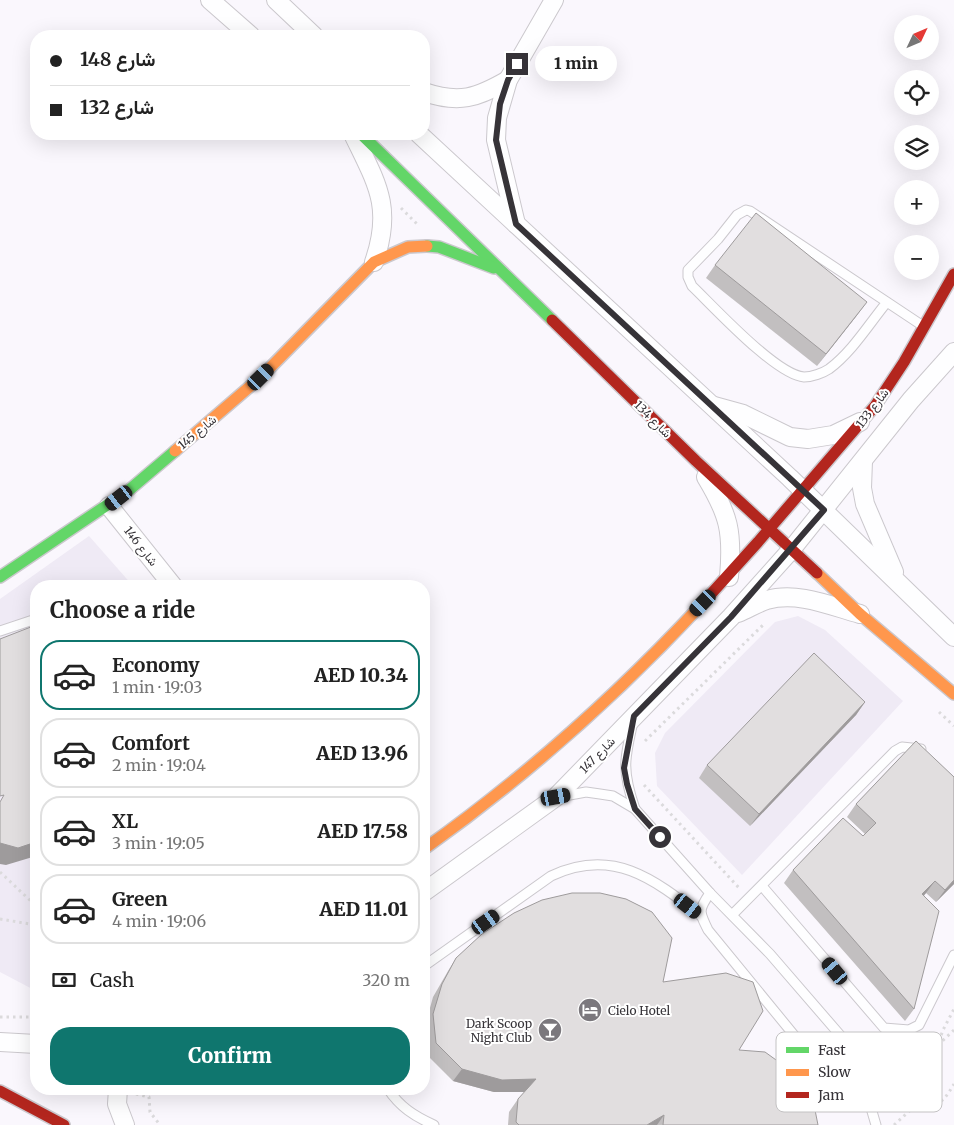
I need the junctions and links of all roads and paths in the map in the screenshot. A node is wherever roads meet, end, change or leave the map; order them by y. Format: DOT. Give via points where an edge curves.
graph roads {
  1 [pos="210,0"];
  2 [pos="276,0"];
  3 [pos="554,0"];
  4 [pos="244,30"];
  5 [pos="308,30"];
  6 [pos="508,80"];
  7 [pos="430,94"];
  8 [pos="356,140"];
  9 [pos="367,140"];
  10 [pos="425,140"];
  11 [pos="382,203"];
  12 [pos="516,224"];
  13 [pos="430,245"];
  14 [pos="374,262"];
  15 [pos="504,272"];
  16 [pos="954,274"];
  17 [pos="887,302"];
  18 [pos="925,327"];
  19 [pos="954,352"];
  20 [pos="711,405"];
  21 [pos="865,419"];
  22 [pos="696,461"];
  23 [pos="864,461"];
  24 [pos="803,491"];
  25 [pos="109,506"];
  26 [pos="824,510"];
  27 [pos="771,528"];
  28 [pos="791,550"];
  29 [pos="0,577"];
  30 [pos="729,577"];
  31 [pos="168,580"];
  32 [pos="899,582"];
  33 [pos="860,614"];
  34 [pos="731,617"];
  35 [pos="767,620"];
  36 [pos="30,621"];
  37 [pos="0,631"];
  38 [pos="954,637"];
  39 [pos="954,694"];
  40 [pos="933,707"];
  41 [pos="634,716"];
  42 [pos="954,726"];
  43 [pos="642,746"];
  44 [pos="931,757"];
  45 [pos="642,783"];
  46 [pos="556,797"];
  47 [pos="635,809"];
  48 [pos="452,829"];
  49 [pos="430,832"];
  50 [pos="430,845"];
  51 [pos="0,872"];
  52 [pos="762,886"];
  53 [pos="430,888"];
  54 [pos="710,893"];
  55 [pos="748,899"];
  56 [pos="30,900"];
  57 [pos="733,914"];
  58 [pos="701,916"];
  59 [pos="0,919"];
  60 [pos="30,924"];
  61 [pos="954,954"];
  62 [pos="430,962"];
  63 [pos="954,1009"];
  64 [pos="0,1017"];
  65 [pos="30,1017"];
  66 [pos="954,1030"];
  67 [pos="791,1032"];
  68 [pos="837,1032"];
  69 [pos="942,1035"];
  70 [pos="942,1041"];
  71 [pos="0,1042"];
  72 [pos="30,1044"];
  73 [pos="954,1084"];
  74 [pos="0,1091"];
  75 [pos="118,1095"];
  76 [pos="393,1095"];
  77 [pos="942,1102"];
  78 [pos="872,1112"];
  79 [pos="908,1112"];
  80 [pos="64,1125"];
  81 [pos="125,1125"];
  82 [pos="434,1125"];
  83 [pos="876,1125"];
  84 [pos="894,1125"];
  1 -- 4 [label="street"];
  2 -- 5 [label="street"];
  3 -- 6 [label="street"];
  6 -- 7 [label="street" via="477,96 461,99"];
  6 -- 12 [label="street" via="497,118 496,140"];
  8 -- 11 [label="street, شارع 145" via="375,179"];
  9 -- 15 [label="street, شارع 134"];
  10 -- 12 [label="street"];
  11 -- 13 [label="path" via="398,204 428,235"];
  11 -- 14 [label="street, شارع 145" via="382,238"];
  12 -- 20 [label="street"];
  13 -- 14 [label="street, شارع 145" via="408,247"];
  13 -- 15 [label="street, شارع 145"];
  14 -- 25 [label="street, شارع 145" via="261,377"];
  15 -- 22 [label="street, شارع 134"];
  16 -- 18 [label="street, شارع 133"];
  17 -- 17 [label="lane" via="828,370 804,377 784,368 752,344 692,286 688,270 737,215 746,210"];
  17 -- 18 [label="lane"];
  18 -- 21 [label="street, شارع 133"];
  19 -- 23 [label="street, شارع 133"];
  20 -- 21 [label="street" via="743,414 790,437 808,439 833,434"];
  20 -- 24 [label="street"];
  21 -- 24 [label="street, شارع 133"];
  22 -- 27 [label="street, شارع 134"];
  22 -- 30 [label="street" via="725,512 731,545"];
  23 -- 26 [label="street, شارع 133"];
  23 -- 32 [label="street" via="862,488 865,504"];
  24 -- 26 [label="street"];
  24 -- 27 [label="street, شارع 133"];
  25 -- 29 [label="street, شارع 145"];
  25 -- 31 [label="street, شارع 146"];
  26 -- 28 [label="street, شارع 133"];
  26 -- 32 [label="street"];
  27 -- 28 [label="street, شارع 134"];
  27 -- 30 [label="street"];
  28 -- 33 [label="street, شارع 134"];
  28 -- 34 [label="street, شارع 147"];
  30 -- 48 [label="street" via="652,657 562,740"];
  32 -- 38 [label="street"];
  33 -- 34 [label="street" via="807,600 778,598 765,600"];
  33 -- 39 [label="street, شارع 134"];
  34 -- 41 [label="street, شارع 147"];
  35 -- 43 [label="path"];
  36 -- 37 [label="lane"];
  40 -- 42 [label="path"];
  41 -- 46 [label="street, شارع 147"];
  41 -- 47 [label="lane" via="624,768"];
  44 -- 52 [label="lane" via="921,749 911,747 895,751"];
  45 -- 55 [label="path"];
  46 -- 47 [label="lane" via="586,792 600,794 613,796"];
  46 -- 53 [label="street, شارع 147"];
  47 -- 54 [label="lane"];
  48 -- 49 [label="street"];
  48 -- 50 [label="street"];
  51 -- 56 [label="path"];
  52 -- 55 [label="lane"];
  52 -- 61 [label="lane" via="884,1028 909,1030 920,1025"];
  54 -- 57 [label="lane"];
  54 -- 58 [label="lane" via="701,906"];
  55 -- 57 [label="lane"];
  57 -- 68 [label="lane"];
  58 -- 62 [label="lane" via="650,878 616,866 583,864 551,876"];
  58 -- 67 [label="lane" via="723,950"];
  59 -- 60 [label="path"];
  63 -- 69 [label="path"];
  64 -- 65 [label="path"];
  66 -- 70 [label="path"];
  71 -- 72 [label="street"];
  73 -- 77 [label="path"];
  74 -- 80 [label="street"];
  75 -- 81 [label="street" via="117,1104"];
  76 -- 82 [label="lane" via="414,1116"];
  78 -- 83 [label="lane"];
  79 -- 84 [label="path"];
}
